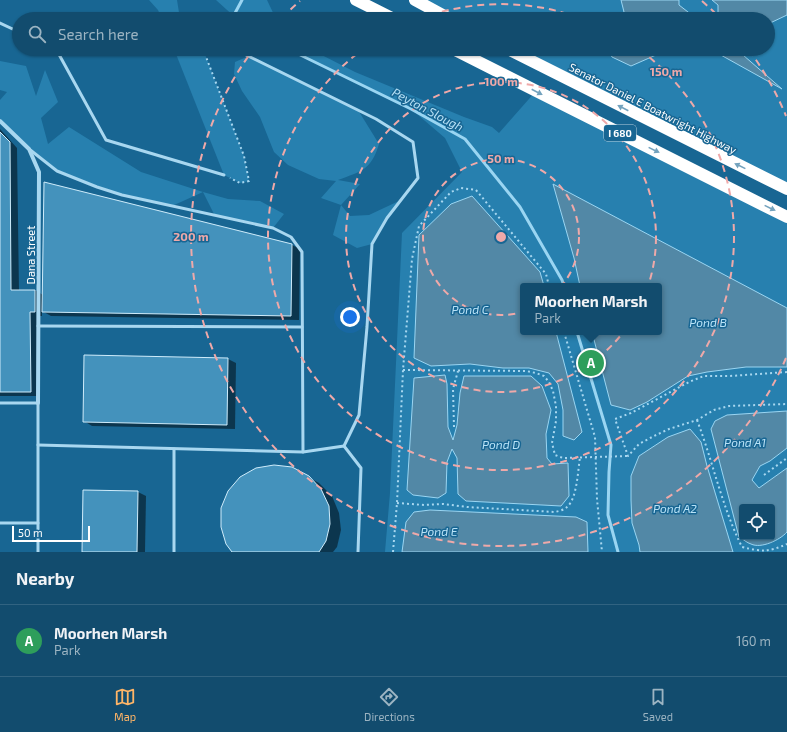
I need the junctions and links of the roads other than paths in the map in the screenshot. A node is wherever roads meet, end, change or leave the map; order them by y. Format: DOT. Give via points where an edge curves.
graph roads {
  1 [pos="356,0"];
  2 [pos="415,0"];
  3 [pos="380,12"];
  4 [pos="437,12"];
  5 [pos="0,23"];
  6 [pos="12,29"];
  7 [pos="60,56"];
  8 [pos="248,56"];
  9 [pos="467,56"];
  10 [pos="522,56"];
  11 [pos="0,121"];
  12 [pos="28,149"];
  13 [pos="224,175"];
  14 [pos="787,189"];
  15 [pos="787,217"];
  16 [pos="38,326"];
  17 [pos="302,327"];
  18 [pos="0,403"];
  19 [pos="38,403"];
  20 [pos="38,445"];
  21 [pos="344,446"];
  22 [pos="174,449"];
  23 [pos="303,452"];
  24 [pos="0,523"];
  25 [pos="38,523"];
  26 [pos="38,552"];
  27 [pos="174,552"];
  28 [pos="358,552"];
  1 -- 3 [label="highway"];
  2 -- 4 [label="highway"];
  5 -- 6 [label="lane"];
  7 -- 13 [label="lane" via="106,140"];
  8 -- 21 [label="lane" via="376,119 413,142 418,178 387,218 372,244 359,415"];
  9 -- 15 [label="highway, I 680, one-way"];
  14 -- 10 [label="highway, Senator Daniel E Boatwright Highway / I 680, one-way"];
  11 -- 12 [label="street, Dana Street"];
  12 -- 16 [label="street, Dana Street" via="39,172"];
  12 -- 17 [label="lane" via="57,171 97,187 122,195 273,228 291,236 302,252"];
  16 -- 17 [label="lane"];
  16 -- 19 [label="street, Dana Street"];
  17 -- 23 [label="lane"];
  18 -- 19 [label="lane"];
  19 -- 20 [label="lane"];
  20 -- 22 [label="lane"];
  20 -- 25 [label="lane"];
  21 -- 23 [label="lane"];
  21 -- 28 [label="lane" via="361,468"];
  22 -- 23 [label="lane"];
  22 -- 27 [label="lane"];
  24 -- 25 [label="lane"];
  25 -- 26 [label="lane"];
}
